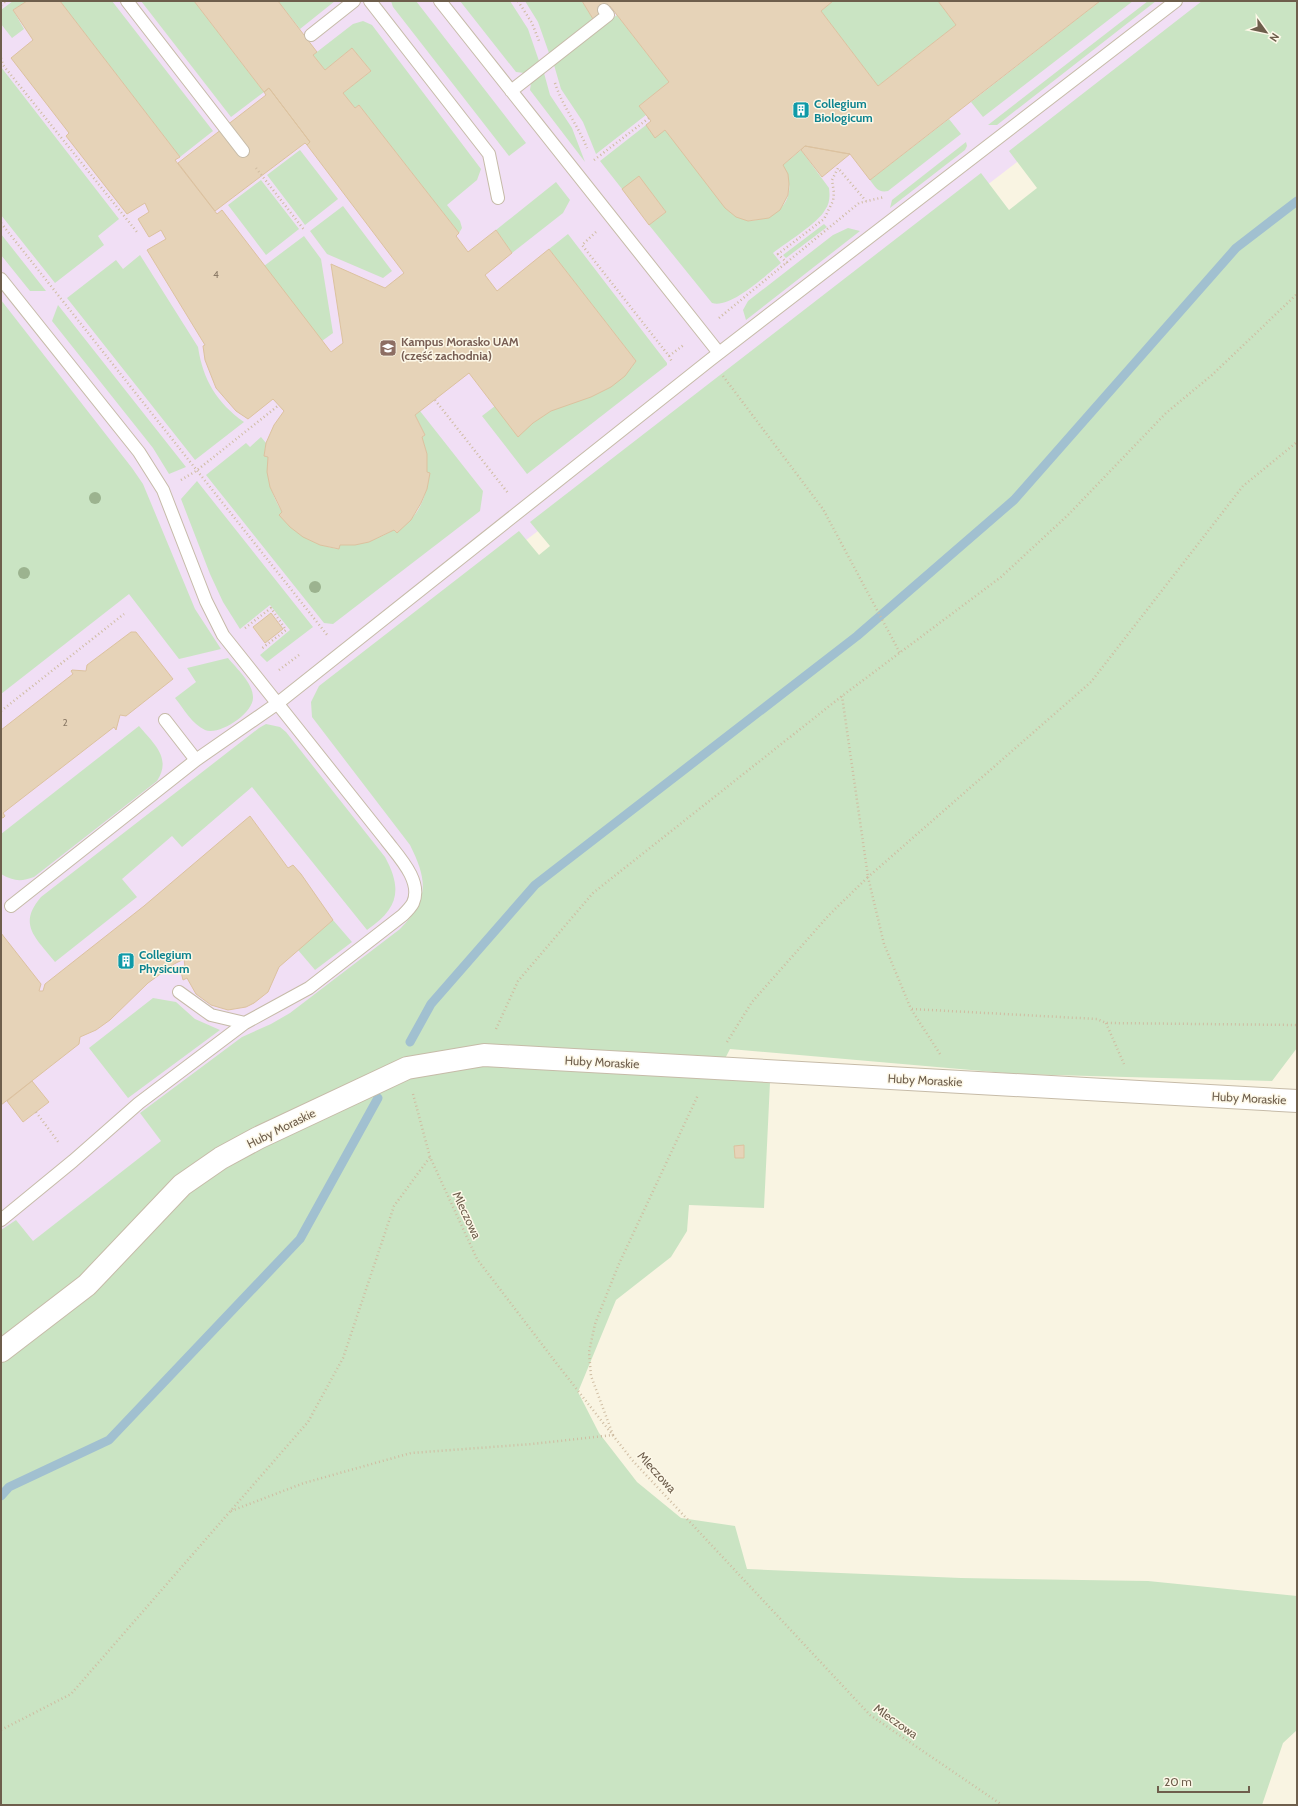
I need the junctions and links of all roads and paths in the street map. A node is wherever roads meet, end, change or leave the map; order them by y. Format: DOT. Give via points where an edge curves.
graph roads {
  1 [pos="6,1"];
  2 [pos="127,1"];
  3 [pos="354,1"];
  4 [pos="370,1"];
  5 [pos="440,1"];
  6 [pos="518,1"];
  7 [pos="1176,1"];
  8 [pos="1,5"];
  9 [pos="604,10"];
  10 [pos="311,35"];
  11 [pos="1,58"];
  12 [pos="548,62"];
  13 [pos="511,91"];
  14 [pos="649,118"];
  15 [pos="587,149"];
  16 [pos="243,151"];
  17 [pos="590,155"];
  18 [pos="592,161"];
  19 [pos="597,167"];
  20 [pos="890,195"];
  21 [pos="498,198"];
  22 [pos="866,201"];
  23 [pos="1,223"];
  24 [pos="593,229"];
  25 [pos="305,231"];
  26 [pos="137,232"];
  27 [pos="787,263"];
  28 [pos="1,279"];
  29 [pos="1297,294"];
  30 [pos="701,331"];
  31 [pos="669,356"];
  32 [pos="714,357"];
  33 [pos="674,368"];
  34 [pos="435,400"];
  35 [pos="278,405"];
  36 [pos="1297,442"];
  37 [pos="196,471"];
  38 [pos="163,490"];
  39 [pos="503,500"];
  40 [pos="124,614"];
  41 [pos="334,631"];
  42 [pos="328,636"];
  43 [pos="322,640"];
  44 [pos="229,641"];
  45 [pos="304,652"];
  46 [pos="900,653"];
  47 [pos="245,662"];
  48 [pos="262,683"];
  49 [pos="278,702"];
  50 [pos="1,711"];
  51 [pos="165,720"];
  52 [pos="196,760"];
  53 [pos="12,906"];
  54 [pos="179,992"];
  55 [pos="911,1009"];
  56 [pos="1106,1022"];
  57 [pos="245,1023"];
  58 [pos="1297,1025"];
  59 [pos="484,1055"];
  60 [pos="407,1068"];
  61 [pos="957,1082"];
  62 [pos="1135,1092"];
  63 [pos="1297,1101"];
  64 [pos="36,1112"];
  65 [pos="60,1144"];
  66 [pos="430,1157"];
  67 [pos="1,1220"];
  68 [pos="1,1351"];
  69 [pos="613,1435"];
  70 [pos="231,1511"];
  71 [pos="1,1730"];
  72 [pos="1002,1805"];
  1 -- 8 [label="path"];
  2 -- 16 [label="lane"];
  3 -- 10 [label="lane"];
  4 -- 21 [label="lane" via="489,154"];
  5 -- 13 [label="lane"];
  6 -- 12 [label="path" via="532,23"];
  7 -- 32 [label="lane"];
  9 -- 12 [label="lane" via="608,15"];
  11 -- 26 [label="path" via="3,65"];
  12 -- 13 [label="lane"];
  12 -- 15 [label="path" via="561,102"];
  13 -- 30 [label="lane"];
  14 -- 18 [label="path"];
  16 -- 25 [label="path"];
  17 -- 18 [label="path"];
  18 -- 19 [label="path"];
  20 -- 22 [label="path"];
  22 -- 27 [label="path" via="859,203"];
  22 -- 27 [label="path" via="837,167 832,180 834,193 830,210 824,219 778,254"];
  23 -- 37 [label="path"];
  24 -- 31 [label="path" via="596,233 582,245"];
  27 -- 30 [label="path"];
  28 -- 38 [label="lane" via="139,452"];
  29 -- 46 [label="path" via="1212,375 1166,413 1068,515 1001,577"];
  30 -- 31 [label="path"];
  30 -- 32 [label="lane"];
  31 -- 33 [label="path"];
  32 -- 46 [label="path" via="823,509"];
  32 -- 49 [label="lane"];
  34 -- 39 [label="path" via="510,495"];
  35 -- 37 [label="path"];
  36 -- 55 [label="path" via="1243,486 1091,682 868,877 884,944"];
  37 -- 38 [label="path"];
  37 -- 42 [label="path"];
  38 -- 44 [label="lane" via="206,601"];
  40 -- 50 [label="path"];
  41 -- 42 [label="path"];
  42 -- 43 [label="path"];
  44 -- 47 [label="lane"];
  44 -- 47 [label="path" via="271,608 286,630"];
  45 -- 48 [label="path"];
  46 -- 59 [label="path" via="593,893 518,981"];
  47 -- 48 [label="lane"];
  48 -- 49 [label="lane"];
  49 -- 52 [label="lane"];
  49 -- 57 [label="lane" via="411,873 413,903 403,915 309,988"];
  51 -- 52 [label="lane"];
  52 -- 53 [label="lane"];
  54 -- 57 [label="lane" via="211,1015"];
  55 -- 56 [label="path" via="1097,1019"];
  55 -- 61 [label="path"];
  56 -- 58 [label="path"];
  56 -- 62 [label="path"];
  57 -- 67 [label="lane" via="139,1103"];
  59 -- 60 [label="street, Huby Moraskie"];
  59 -- 61 [label="street, Huby Moraskie"];
  60 -- 66 [label="path, Mleczowa"];
  60 -- 68 [label="street, Huby Moraskie" via="258,1138 221,1158 182,1185 87,1284"];
  61 -- 62 [label="street, Huby Moraskie"];
  62 -- 63 [label="street, Huby Moraskie"];
  64 -- 65 [label="path"];
  66 -- 69 [label="path, Mleczowa" via="478,1259"];
  66 -- 70 [label="path" via="394,1206 344,1358 308,1422"];
  69 -- 70 [label="path" via="411,1453 304,1483"];
  69 -- 72 [label="path, Mleczowa" via="633,1461 870,1715"];
  70 -- 71 [label="path" via="71,1694"];
}
